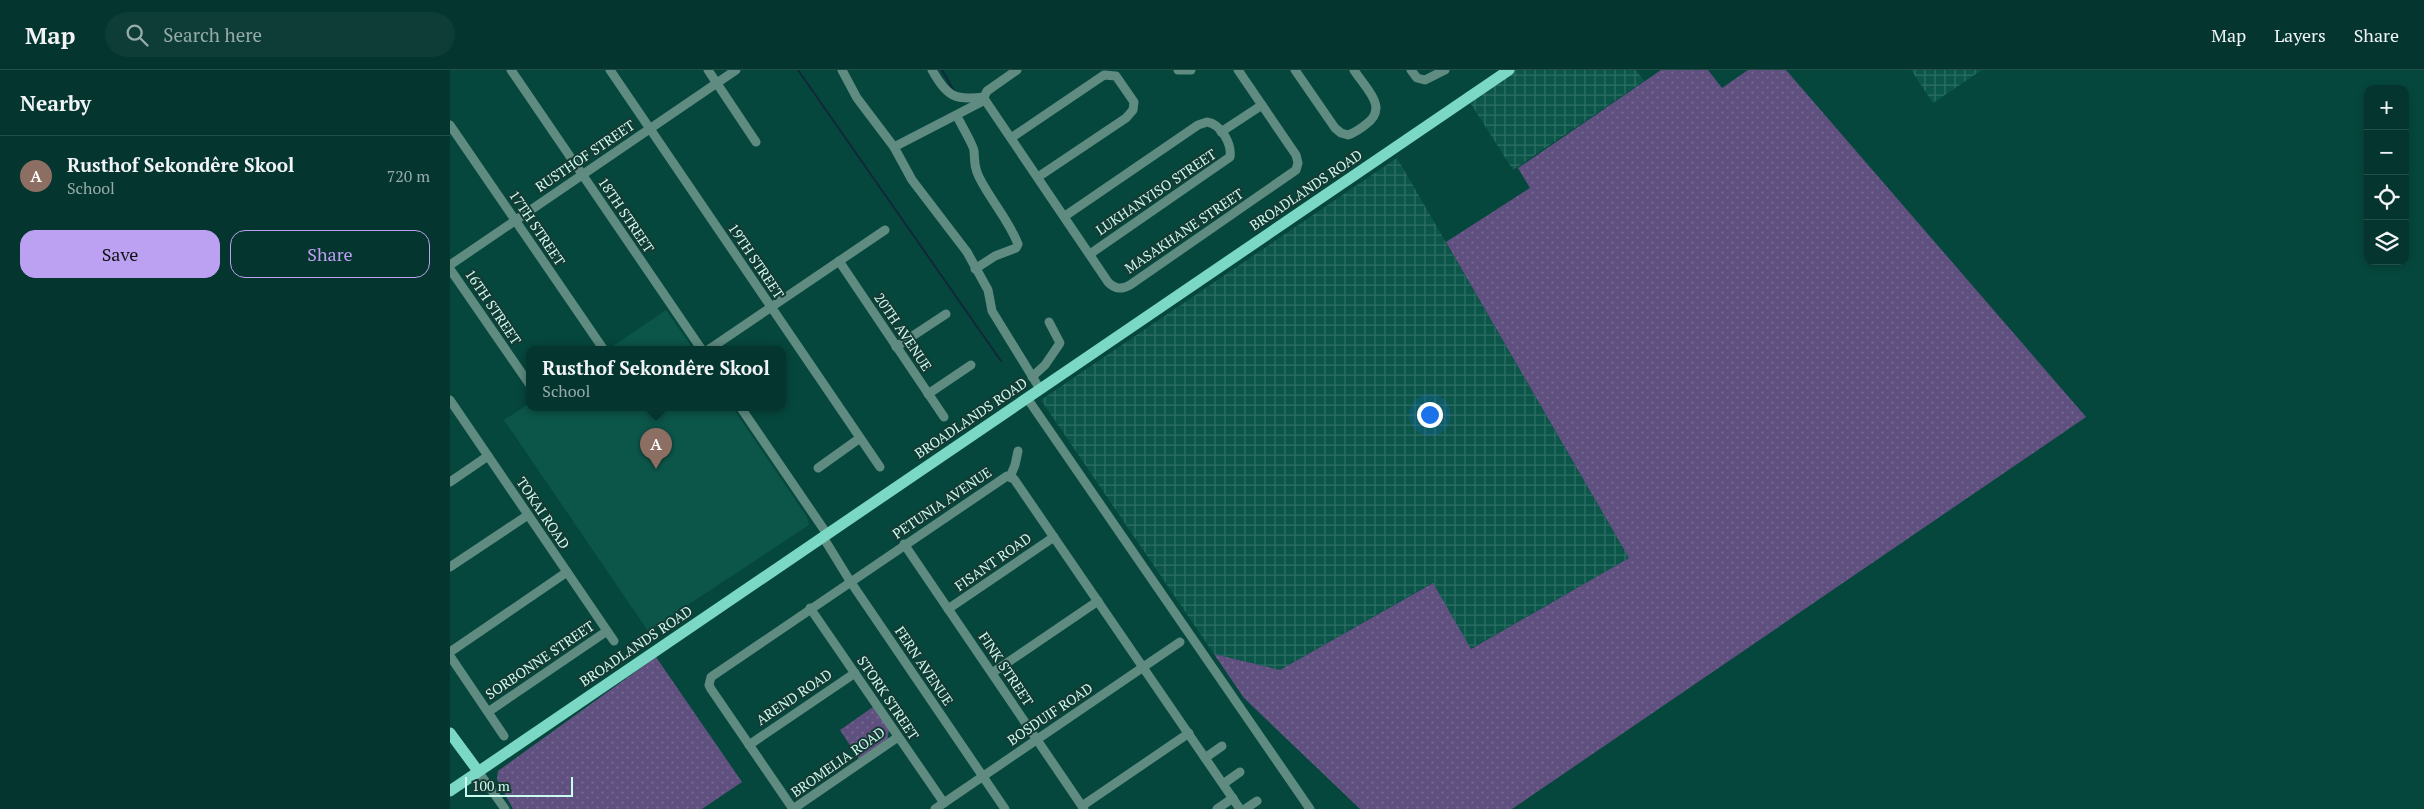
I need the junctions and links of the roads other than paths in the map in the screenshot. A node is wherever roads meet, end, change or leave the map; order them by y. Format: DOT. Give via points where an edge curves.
graph roads {
  1 [pos="511,70"];
  2 [pos="610,70"];
  3 [pos="708,70"];
  4 [pos="736,70"];
  5 [pos="842,70"];
  6 [pos="932,70"];
  7 [pos="1017,70"];
  8 [pos="1178,70"];
  9 [pos="1191,70"];
  10 [pos="1238,70"];
  11 [pos="1296,70"];
  12 [pos="1354,70"];
  13 [pos="1411,70"];
  14 [pos="1445,70"];
  15 [pos="1509,70"];
  16 [pos="717,83"];
  17 [pos="985,98"];
  18 [pos="1262,105"];
  19 [pos="957,116"];
  20 [pos="450,125"];
  21 [pos="650,129"];
  22 [pos="1222,132"];
  23 [pos="1011,138"];
  24 [pos="756,142"];
  25 [pos="894,147"];
  26 [pos="582,175"];
  27 [pos="1038,177"];
  28 [pos="1064,216"];
  29 [pos="515,221"];
  30 [pos="885,230"];
  31 [pos="1090,254"];
  32 [pos="839,261"];
  33 [pos="450,267"];
  34 [pos="975,269"];
  35 [pos="771,307"];
  36 [pos="946,314"];
  37 [pos="1049,322"];
  38 [pos="601,346"];
  39 [pos="699,346"];
  40 [pos="714,346"];
  41 [pos="896,347"];
  42 [pos="971,365"];
  43 [pos="1032,377"];
  44 [pos="526,379"];
  45 [pos="1040,389"];
  46 [pos="928,394"];
  47 [pos="1027,398"];
  48 [pos="450,400"];
  49 [pos="743,411"];
  50 [pos="944,418"];
  51 [pos="860,438"];
  52 [pos="1018,451"];
  53 [pos="488,456"];
  54 [pos="880,467"];
  55 [pos="818,468"];
  56 [pos="1010,477"];
  57 [pos="450,482"];
  58 [pos="528,515"];
  59 [pos="825,536"];
  60 [pos="1054,537"];
  61 [pos="904,544"];
  62 [pos="450,567"];
  63 [pos="568,572"];
  64 [pos="850,581"];
  65 [pos="1098,601"];
  66 [pos="810,608"];
  67 [pos="948,609"];
  68 [pos="607,631"];
  69 [pos="614,641"];
  70 [pos="1180,642"];
  71 [pos="450,654"];
  72 [pos="1143,667"];
  73 [pos="854,673"];
  74 [pos="992,673"];
  75 [pos="488,712"];
  76 [pos="450,733"];
  77 [pos="1189,734"];
  78 [pos="504,736"];
  79 [pos="898,737"];
  80 [pos="1037,740"];
  81 [pos="749,745"];
  82 [pos="1222,746"];
  83 [pos="1205,758"];
  84 [pos="478,772"];
  85 [pos="1240,772"];
  86 [pos="983,776"];
  87 [pos="1223,784"];
  88 [pos="450,791"];
  89 [pos="1233,798"];
  90 [pos="1257,800"];
  91 [pos="944,803"];
  92 [pos="1083,807"];
  93 [pos="505,809"];
  94 [pos="793,809"];
  95 [pos="935,809"];
  96 [pos="1006,809"];
  97 [pos="1217,809"];
  98 [pos="1240,809"];
  99 [pos="1245,809"];
  100 [pos="1310,809"];
  1 -- 26 [label="street, 18TH STREET"];
  2 -- 21 [label="street, 19TH STREET"];
  3 -- 16 [label="street"];
  4 -- 16 [label="street, RUSTHOF STREET"];
  5 -- 25 [label="street" via="857,98"];
  6 -- 17 [label="street" via="947,93 959,98"];
  7 -- 17 [label="street" via="987,91"];
  8 -- 9 [label="street"];
  10 -- 18 [label="street, MASAKHANE STREET"];
  11 -- 12 [label="street" via="1335,128 1348,135 1374,118 1378,111"];
  13 -- 14 [label="street" via="1417,78 1425,80"];
  15 -- 45 [label="main road, BROADLANDS ROAD"];
  16 -- 21 [label="street, RUSTHOF STREET"];
  16 -- 24 [label="street"];
  17 -- 19 [label="street"];
  17 -- 23 [label="street, MASAKHANE STREET"];
  18 -- 22 [label="street"];
  18 -- 31 [label="street, MASAKHANE STREET" via="1296,155 1298,163 1293,174 1125,288 1113,287"];
  19 -- 25 [label="street"];
  19 -- 34 [label="street" via="974,148 974,166 979,177 993,204 1006,217 1018,244"];
  20 -- 29 [label="street, 17TH STREET"];
  21 -- 26 [label="street, RUSTHOF STREET"];
  21 -- 35 [label="street, 19TH STREET"];
  22 -- 28 [label="street, LUKHANYISO STREET" via="1212,122 1198,125"];
  22 -- 31 [label="street, LUKHANYISO STREET" via="1231,147 1226,162"];
  23 -- 27 [label="street, MASAKHANE STREET"];
  23 -- 27 [label="street" via="1104,75 1116,76 1132,100 1133,110 1126,118"];
  25 -- 34 [label="street" via="912,180 967,252"];
  26 -- 29 [label="street, RUSTHOF STREET"];
  26 -- 39 [label="street, 18TH STREET"];
  27 -- 28 [label="street, MASAKHANE STREET"];
  28 -- 31 [label="street, MASAKHANE STREET"];
  29 -- 33 [label="street, RUSTHOF STREET"];
  29 -- 38 [label="street, 17TH STREET"];
  30 -- 32 [label="street"];
  32 -- 35 [label="street"];
  32 -- 41 [label="street, 20TH AVENUE"];
  33 -- 44 [label="street, 16TH STREET"];
  34 -- 43 [label="street" via="988,290 992,311"];
  35 -- 40 [label="street"];
  35 -- 51 [label="street, 19TH STREET"];
  36 -- 41 [label="street"];
  37 -- 43 [label="street" via="1060,339 1060,345 1046,365"];
  41 -- 46 [label="street, 20TH AVENUE"];
  42 -- 46 [label="street"];
  43 -- 45 [label="street"];
  45 -- 47 [label="main road, BROADLANDS ROAD"];
  46 -- 50 [label="street, 20TH AVENUE"];
  47 -- 59 [label="main road, BROADLANDS ROAD"];
  47 -- 100 [label="street"];
  48 -- 53 [label="street, TOKAI ROAD"];
  49 -- 59 [label="street"];
  51 -- 54 [label="street, 19TH STREET"];
  51 -- 55 [label="street"];
  52 -- 56 [label="street"];
  53 -- 57 [label="street"];
  53 -- 58 [label="street, TOKAI ROAD"];
  56 -- 60 [label="street, PETUNIA AVENUE" via="1014,478"];
  56 -- 61 [label="street, PETUNIA AVENUE" via="1004,477"];
  58 -- 62 [label="street"];
  58 -- 63 [label="street, TOKAI ROAD"];
  59 -- 64 [label="street, FERN AVENUE"];
  59 -- 84 [label="main road, BROADLANDS ROAD"];
  60 -- 65 [label="street, PETUNIA AVENUE"];
  60 -- 67 [label="street, FISANT ROAD"];
  61 -- 64 [label="street, PETUNIA AVENUE"];
  61 -- 67 [label="street, FINK STREET"];
  63 -- 68 [label="street, TOKAI ROAD"];
  63 -- 71 [label="street"];
  64 -- 66 [label="street, PETUNIA AVENUE"];
  64 -- 86 [label="street, FERN AVENUE"];
  65 -- 72 [label="street, PETUNIA AVENUE"];
  65 -- 74 [label="street"];
  66 -- 73 [label="street, STORK STREET"];
  66 -- 81 [label="street, PETUNIA AVENUE" via="711,677 711,689"];
  67 -- 74 [label="street, FINK STREET"];
  68 -- 69 [label="street, TOKAI ROAD"];
  68 -- 75 [label="street, SORBONNE STREET"];
  70 -- 72 [label="street, BOSDUIF ROAD"];
  71 -- 75 [label="street"];
  72 -- 77 [label="street, PETUNIA AVENUE"];
  72 -- 80 [label="street, BOSDUIF ROAD"];
  73 -- 79 [label="street, STORK STREET"];
  73 -- 81 [label="street, AREND ROAD"];
  74 -- 80 [label="street, FINK STREET"];
  75 -- 78 [label="street"];
  76 -- 84 [label="main road"];
  77 -- 83 [label="street, PETUNIA AVENUE"];
  77 -- 92 [label="street"];
  79 -- 91 [label="street, STORK STREET"];
  79 -- 94 [label="street, BROMELIA ROAD"];
  80 -- 86 [label="street, BOSDUIF ROAD"];
  80 -- 92 [label="street, FINK STREET"];
  81 -- 94 [label="street, PETUNIA AVENUE"];
  82 -- 83 [label="street"];
  83 -- 87 [label="street, PETUNIA AVENUE"];
  84 -- 88 [label="main road, BROADLANDS ROAD"];
  84 -- 93 [label="street"];
  85 -- 87 [label="street"];
  86 -- 91 [label="street, BOSDUIF ROAD"];
  86 -- 96 [label="street, FERN AVENUE"];
  87 -- 89 [label="street, PETUNIA AVENUE"];
  89 -- 97 [label="street"];
  89 -- 98 [label="street, PETUNIA AVENUE"];
  90 -- 99 [label="street"];
  91 -- 95 [label="street, BOSDUIF ROAD"];
}
